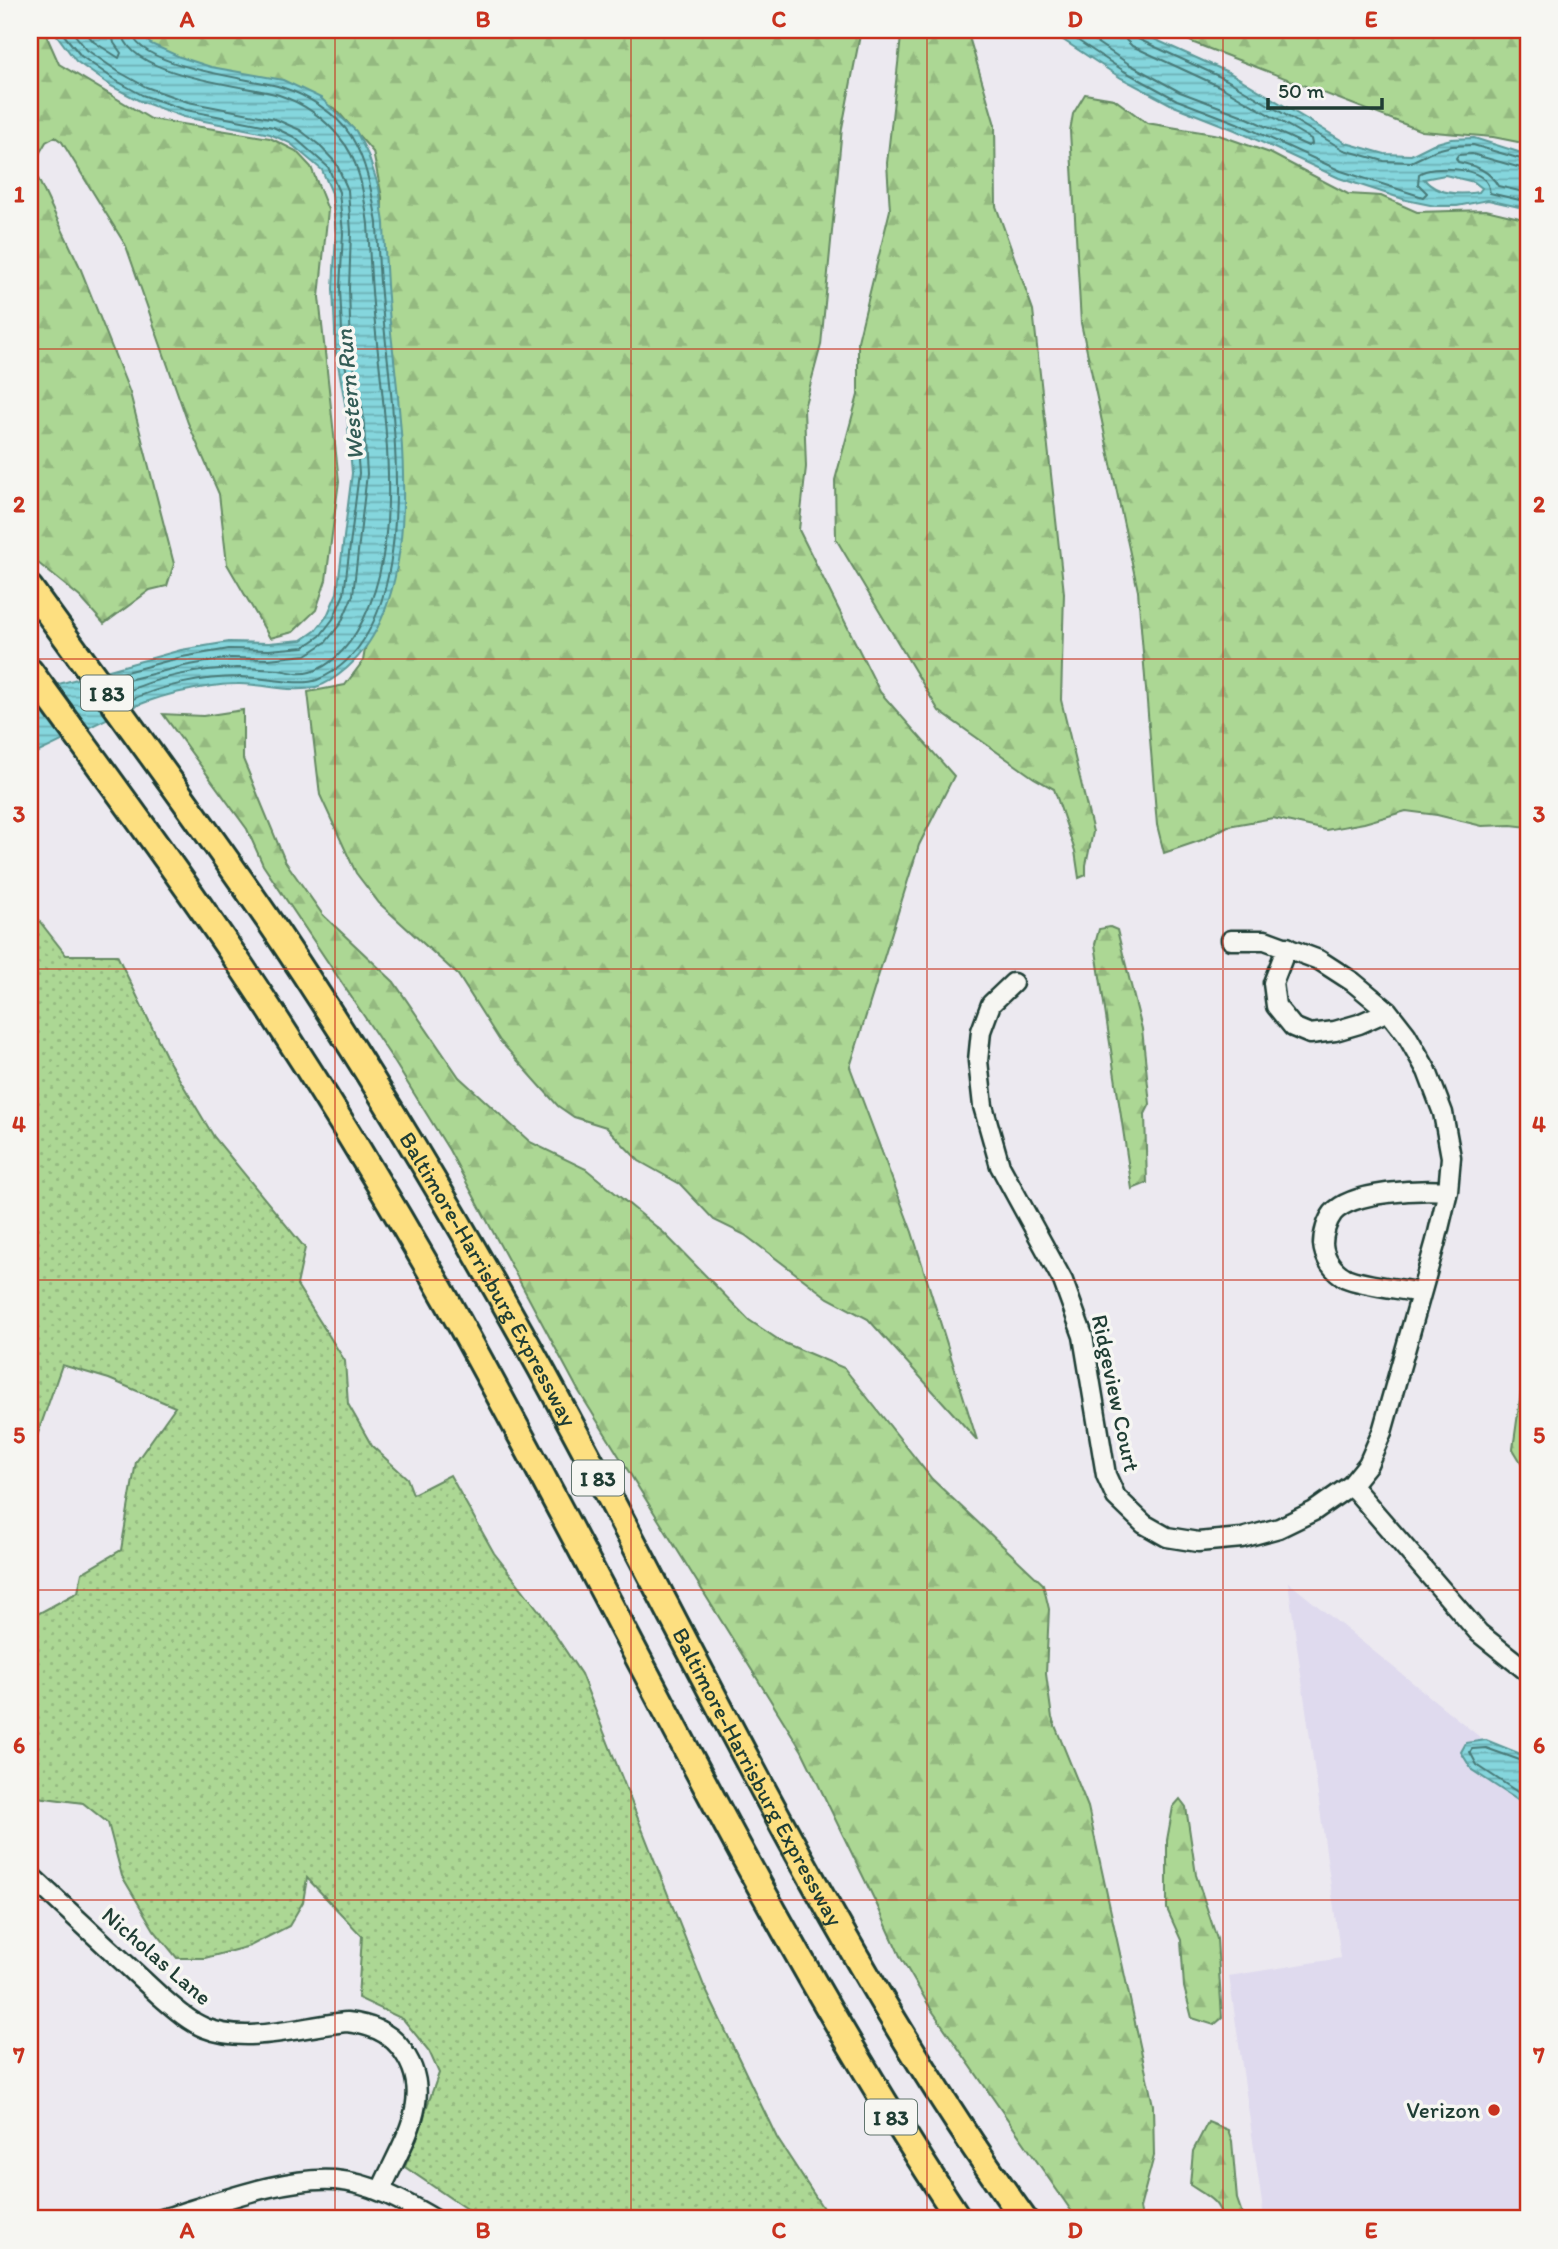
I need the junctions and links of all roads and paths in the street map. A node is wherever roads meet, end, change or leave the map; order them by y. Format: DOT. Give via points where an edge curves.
graph roads {
  1 [pos="30,588"];
  2 [pos="30,671"];
  3 [pos="1231,940"];
  4 [pos="1287,947"];
  5 [pos="1013,983"];
  6 [pos="1388,1011"];
  7 [pos="1448,1191"];
  8 [pos="1420,1293"];
  9 [pos="1351,1485"];
  10 [pos="1528,1672"];
  11 [pos="30,1875"];
  12 [pos="381,2190"];
  13 [pos="162,2219"];
  14 [pos="434,2219"];
  15 [pos="958,2219"];
  16 [pos="1024,2219"];
  1 -- 16 [label="highway, Baltimore-Harrisburg Expressway / I 83" via="285,944 377,1087 541,1370 862,1968 942,2099"];
  2 -- 15 [label="highway, Baltimore-Harrisburg Expressway / I 83" via="239,963 395,1210 499,1395 785,1932 898,2127"];
  3 -- 4 [label="street" via="1265,940"];
  4 -- 6 [label="street" via="1319,960"];
  4 -- 6 [label="street" via="1273,983 1276,1006 1293,1027 1310,1034 1335,1031"];
  5 -- 9 [label="street, Ridgeview Court" via="990,1004 981,1031 978,1061 983,1106 1000,1166 1063,1280 1083,1336 1101,1452 1116,1497 1144,1524 1167,1537 1198,1542 1242,1538 1279,1528"];
  6 -- 7 [label="street" via="1422,1062 1443,1112 1451,1157"];
  7 -- 8 [label="street"];
  7 -- 8 [label="street" via="1406,1190 1347,1203 1327,1224 1323,1243 1334,1269 1347,1278"];
  8 -- 9 [label="street" via="1382,1432 1368,1464"];
  9 -- 10 [label="street" via="1479,1633"];
  11 -- 12 [label="street, Nicholas Lane" via="160,1996 205,2028 250,2035 363,2023 395,2041 417,2078 418,2099"];
  12 -- 13 [label="street" via="333,2180 303,2182"];
  12 -- 14 [label="street"];
}
